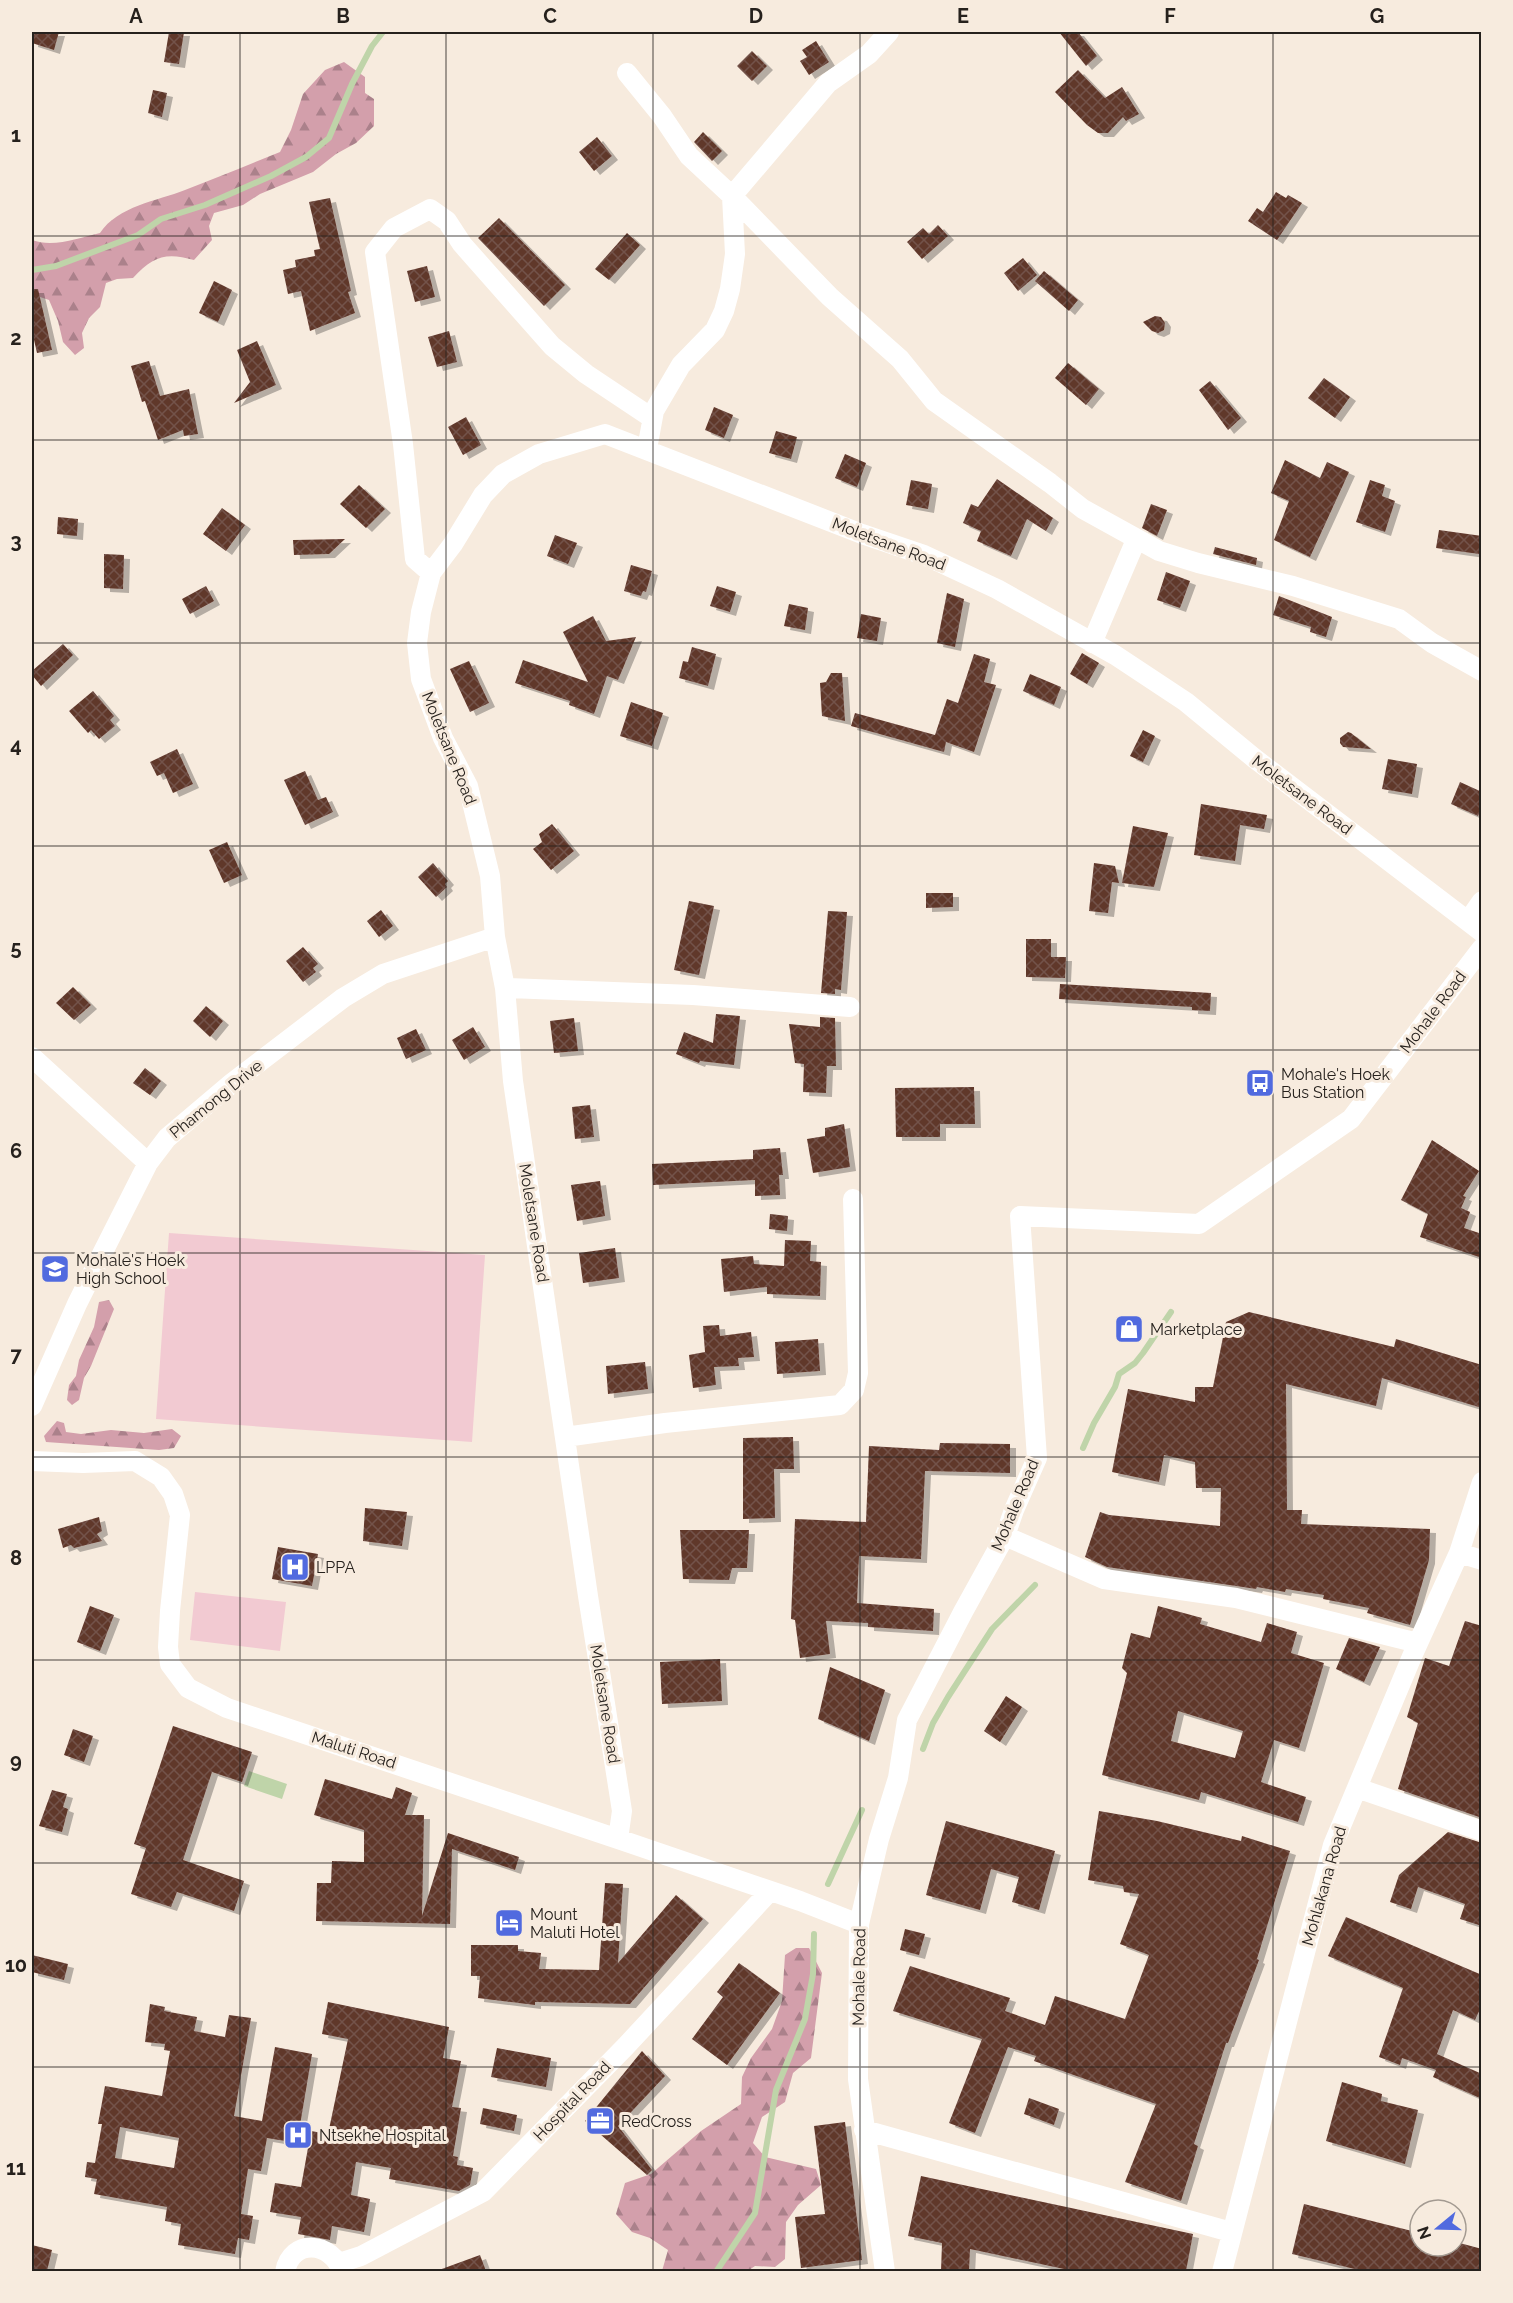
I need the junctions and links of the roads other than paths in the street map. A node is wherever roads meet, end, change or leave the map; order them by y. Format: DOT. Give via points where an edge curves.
graph roads {
  1 [pos="889,32"];
  2 [pos="627,73"];
  3 [pos="732,196"];
  4 [pos="652,418"];
  5 [pos="647,449"];
  6 [pos="1136,540"];
  7 [pos="431,573"];
  8 [pos="1092,643"];
  9 [pos="1482,671"];
  10 [pos="1482,901"];
  11 [pos="1475,927"];
  12 [pos="495,937"];
  13 [pos="1482,948"];
  14 [pos="505,988"];
  15 [pos="850,1006"];
  16 [pos="32,1057"];
  17 [pos="148,1163"];
  18 [pos="853,1199"];
  19 [pos="32,1406"];
  20 [pos="565,1437"];
  21 [pos="32,1461"];
  22 [pos="1482,1482"];
  23 [pos="1005,1536"];
  24 [pos="1459,1553"];
  25 [pos="1482,1560"];
  26 [pos="1418,1643"];
  27 [pos="1357,1788"];
  28 [pos="1482,1831"];
  29 [pos="618,1839"];
  30 [pos="770,1892"];
  31 [pos="859,1924"];
  32 [pos="864,2130"];
  33 [pos="1232,2232"];
  34 [pos="340,2267"];
  35 [pos="285,2271"];
  36 [pos="885,2271"];
  37 [pos="1222,2271"];
  1 -- 3 [label="street" via="869,54 828,83"];
  2 -- 3 [label="street" via="689,156"];
  3 -- 4 [label="street" via="735,254 724,311 715,330 681,366"];
  3 -- 6 [label="street" via="830,297 900,359 934,401 1083,509"];
  4 -- 5 [label="street"];
  4 -- 7 [label="street" via="552,346 462,244 447,221 430,209 394,228 375,252 415,559"];
  5 -- 7 [label="street, Moletsane Road" via="605,434 539,454 503,474 483,495"];
  5 -- 8 [label="street, Moletsane Road" via="924,555 997,589"];
  6 -- 8 [label="street"];
  6 -- 9 [label="street" via="1198,564 1293,586 1399,619"];
  7 -- 12 [label="street, Moletsane Road" via="417,643 421,678 442,738 468,786 490,876"];
  8 -- 11 [label="street, Moletsane Road" via="1186,702"];
  10 -- 11 [label="street"];
  12 -- 14 [label="street, Moletsane Road"];
  12 -- 17 [label="street, Phamong Drive" via="382,974 343,998 167,1138"];
  13 -- 23 [label="street, Mohale Road" via="1352,1119 1199,1224 1020,1216 1037,1458"];
  14 -- 15 [label="street"];
  14 -- 20 [label="street, Moletsane Road" via="513,1081"];
  16 -- 17 [label="street"];
  17 -- 19 [label="street, Phamong Drive" via="76,1304"];
  18 -- 20 [label="street" via="858,1373 854,1390 840,1405"];
  20 -- 29 [label="street, Moletsane Road" via="622,1811"];
  21 -- 29 [label="street, Maluti Road" via="135,1461 161,1477 173,1494 180,1515 170,1611 170,1664 188,1688 227,1708"];
  22 -- 24 [label="street, Mohlakana Road"];
  23 -- 26 [label="street" via="1104,1579 1236,1598"];
  23 -- 31 [label="street, Mohale Road" via="907,1720 898,1778"];
  24 -- 25 [label="street"];
  24 -- 26 [label="street, Mohlakana Road"];
  26 -- 27 [label="street, Mohlakana Road"];
  27 -- 28 [label="street"];
  27 -- 33 [label="street, Mohlakana Road" via="1333,1845"];
  29 -- 30 [label="street, Maluti Road"];
  30 -- 31 [label="street, Maluti Road"];
  30 -- 34 [label="street, Hospital Road" via="483,2192"];
  31 -- 32 [label="street, Mohale Road" via="858,2079"];
  32 -- 33 [label="street"];
  32 -- 36 [label="street, Mohale Road"];
  33 -- 37 [label="street, Mohlakana Road"];
  34 -- 35 [label="street" via="331,2254 310,2247 290,2258"];
}
